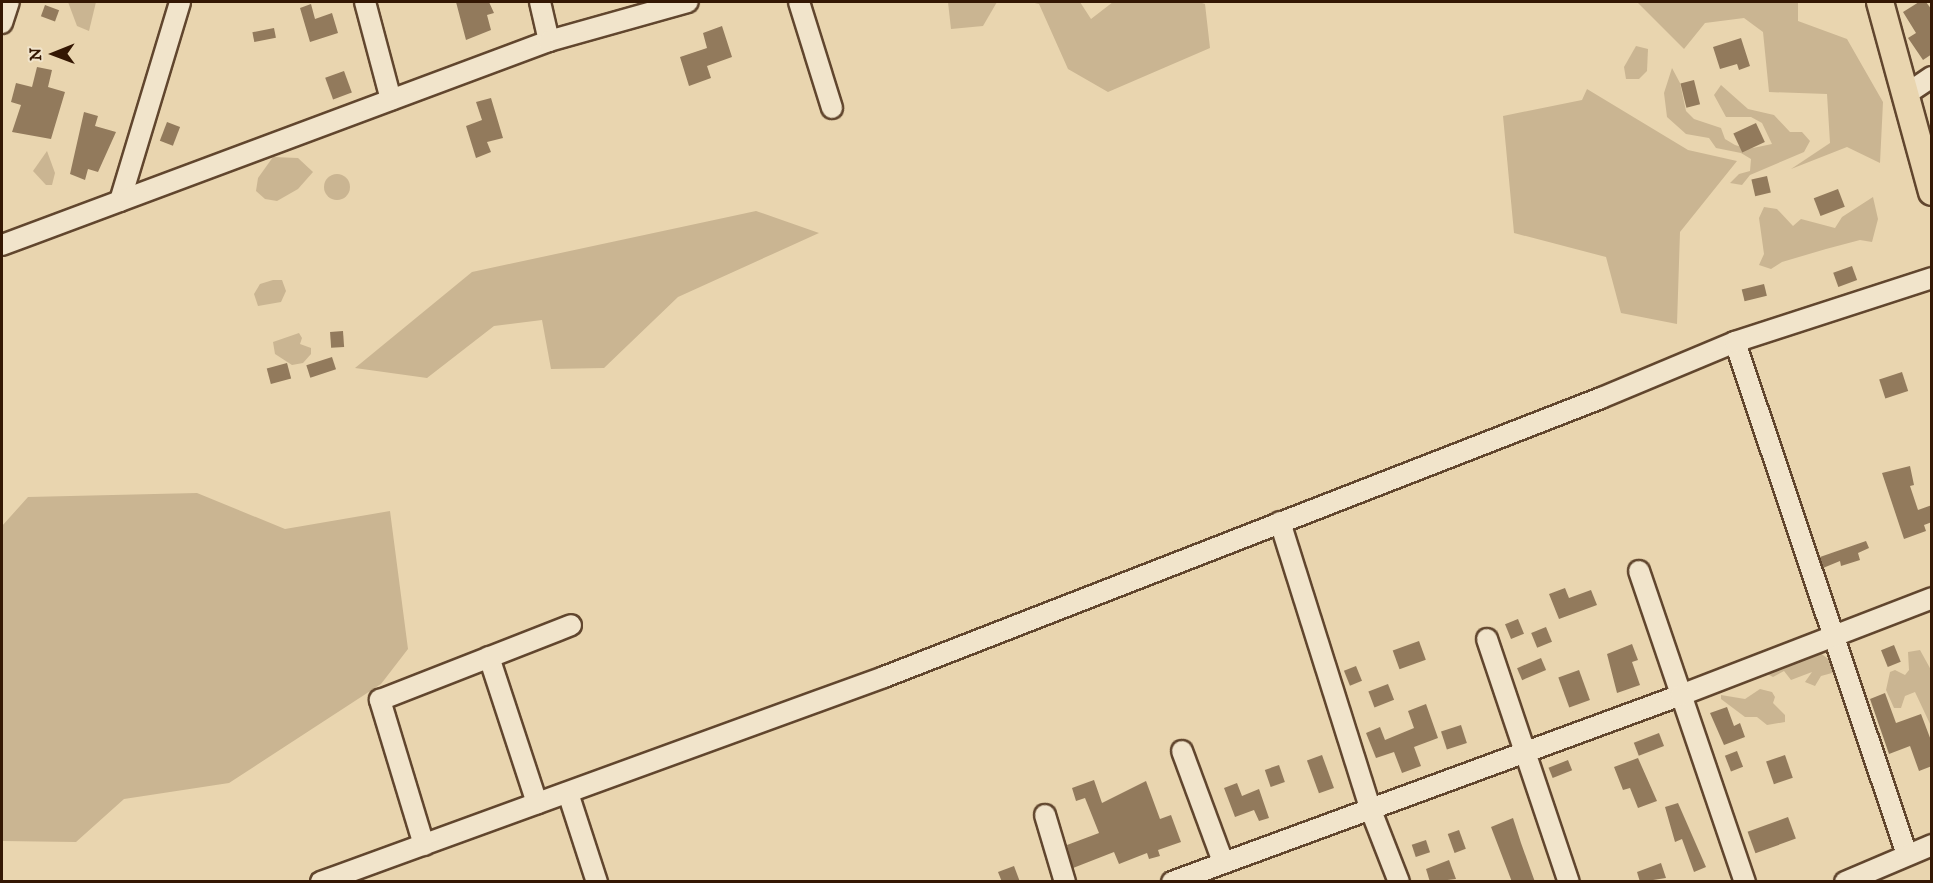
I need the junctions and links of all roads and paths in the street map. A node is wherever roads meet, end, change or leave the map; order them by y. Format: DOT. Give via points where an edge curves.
graph roads {
  1 [pos="9,2"];
  2 [pos="180,2"];
  3 [pos="365,2"];
  4 [pos="540,2"];
  5 [pos="688,2"];
  6 [pos="799,2"];
  7 [pos="1880,2"];
  8 [pos="2,23"];
  9 [pos="549,40"];
  10 [pos="1932,77"];
  11 [pos="1905,95"];
  12 [pos="391,100"];
  13 [pos="832,108"];
  14 [pos="1932,192"];
  15 [pos="120,201"];
  16 [pos="2,245"];
  17 [pos="1932,278"];
  18 [pos="1735,342"];
  19 [pos="1280,522"];
  20 [pos="1639,571"];
  21 [pos="1932,598"];
  22 [pos="571,626"];
  23 [pos="1833,635"];
  24 [pos="1487,639"];
  25 [pos="489,657"];
  26 [pos="1681,695"];
  27 [pos="1524,750"];
  28 [pos="1182,751"];
  29 [pos="568,793"];
  30 [pos="537,803"];
  31 [pos="1370,807"];
  32 [pos="1044,815"];
  33 [pos="424,845"];
  34 [pos="1932,845"];
  35 [pos="1907,855"];
  36 [pos="1214,870"];
  37 [pos="1850,881"];
  38 [pos="321,882"];
  39 [pos="597,882"];
  40 [pos="1065,882"];
  41 [pos="1172,882"];
  42 [pos="1398,882"];
  43 [pos="1569,882"];
  44 [pos="1745,882"];
  1 -- 8 [label="street"];
  2 -- 15 [label="street"];
  3 -- 12 [label="street"];
  4 -- 9 [label="street"];
  5 -- 9 [label="street"];
  6 -- 13 [label="street"];
  7 -- 11 [label="main road"];
  9 -- 12 [label="street"];
  10 -- 11 [label="street"];
  11 -- 14 [label="main road"];
  12 -- 15 [label="street"];
  15 -- 16 [label="street"];
  17 -- 18 [label="street"];
  18 -- 19 [label="street"];
  18 -- 23 [label="street"];
  19 -- 29 [label="street" via="884,677"];
  19 -- 31 [label="street"];
  20 -- 26 [label="street"];
  21 -- 23 [label="street"];
  22 -- 25 [label="street"];
  23 -- 26 [label="street"];
  23 -- 35 [label="street"];
  24 -- 27 [label="street"];
  25 -- 30 [label="street"];
  25 -- 33 [label="street" via="380,700"];
  26 -- 27 [label="street"];
  26 -- 44 [label="street"];
  27 -- 31 [label="street"];
  27 -- 43 [label="street"];
  28 -- 36 [label="street"];
  29 -- 30 [label="street"];
  29 -- 39 [label="street"];
  30 -- 33 [label="street"];
  31 -- 36 [label="street"];
  31 -- 42 [label="street"];
  32 -- 40 [label="street"];
  33 -- 38 [label="street"];
  34 -- 35 [label="street"];
  35 -- 37 [label="street"];
  36 -- 41 [label="street"];
}
